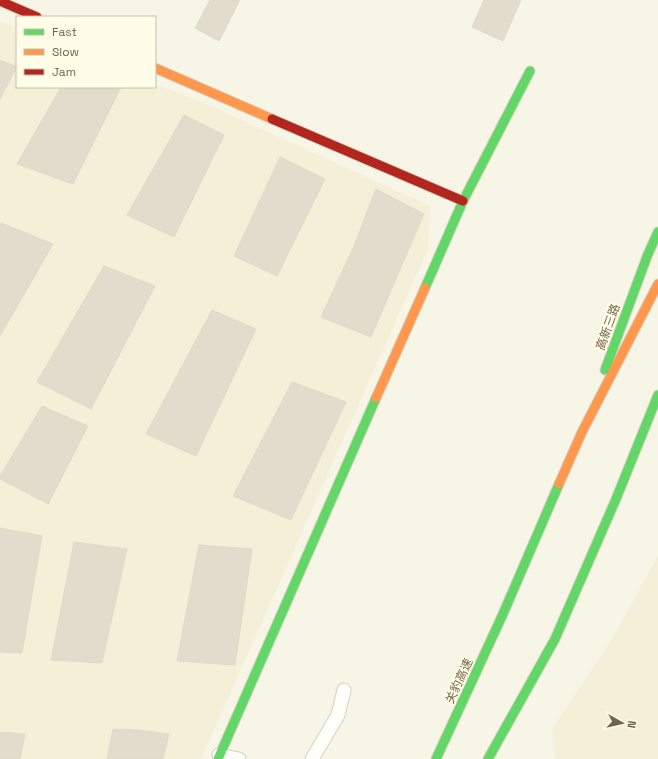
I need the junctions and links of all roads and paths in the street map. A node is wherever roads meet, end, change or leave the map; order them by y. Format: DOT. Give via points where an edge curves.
graph roads {
  1 [pos="0,1"];
  2 [pos="35,16"];
  3 [pos="156,68"];
  4 [pos="530,71"];
  5 [pos="463,201"];
  6 [pos="658,232"];
  7 [pos="658,284"];
  8 [pos="658,395"];
  9 [pos="654,428"];
  10 [pos="582,432"];
  11 [pos="616,499"];
  12 [pos="503,614"];
  13 [pos="344,690"];
  14 [pos="218,757"];
  15 [pos="239,759"];
  16 [pos="312,759"];
  17 [pos="436,759"];
  18 [pos="488,759"];
  1 -- 2 [label="main road"];
  3 -- 5 [label="main road"];
  4 -- 5 [label="main road"];
  5 -- 14 [label="main road"];
  6 -- 10 [label="main road, 高新三路"];
  7 -- 10 [label="main road, 高新三路"];
  8 -- 11 [label="main road"];
  9 -- 11 [label="main road"];
  10 -- 12 [label="main road, 高新三路"];
  11 -- 18 [label="main road" via="555,639"];
  12 -- 17 [label="main road, 关豹高速"];
  13 -- 16 [label="street" via="338,715"];
  14 -- 15 [label="street"];
}
